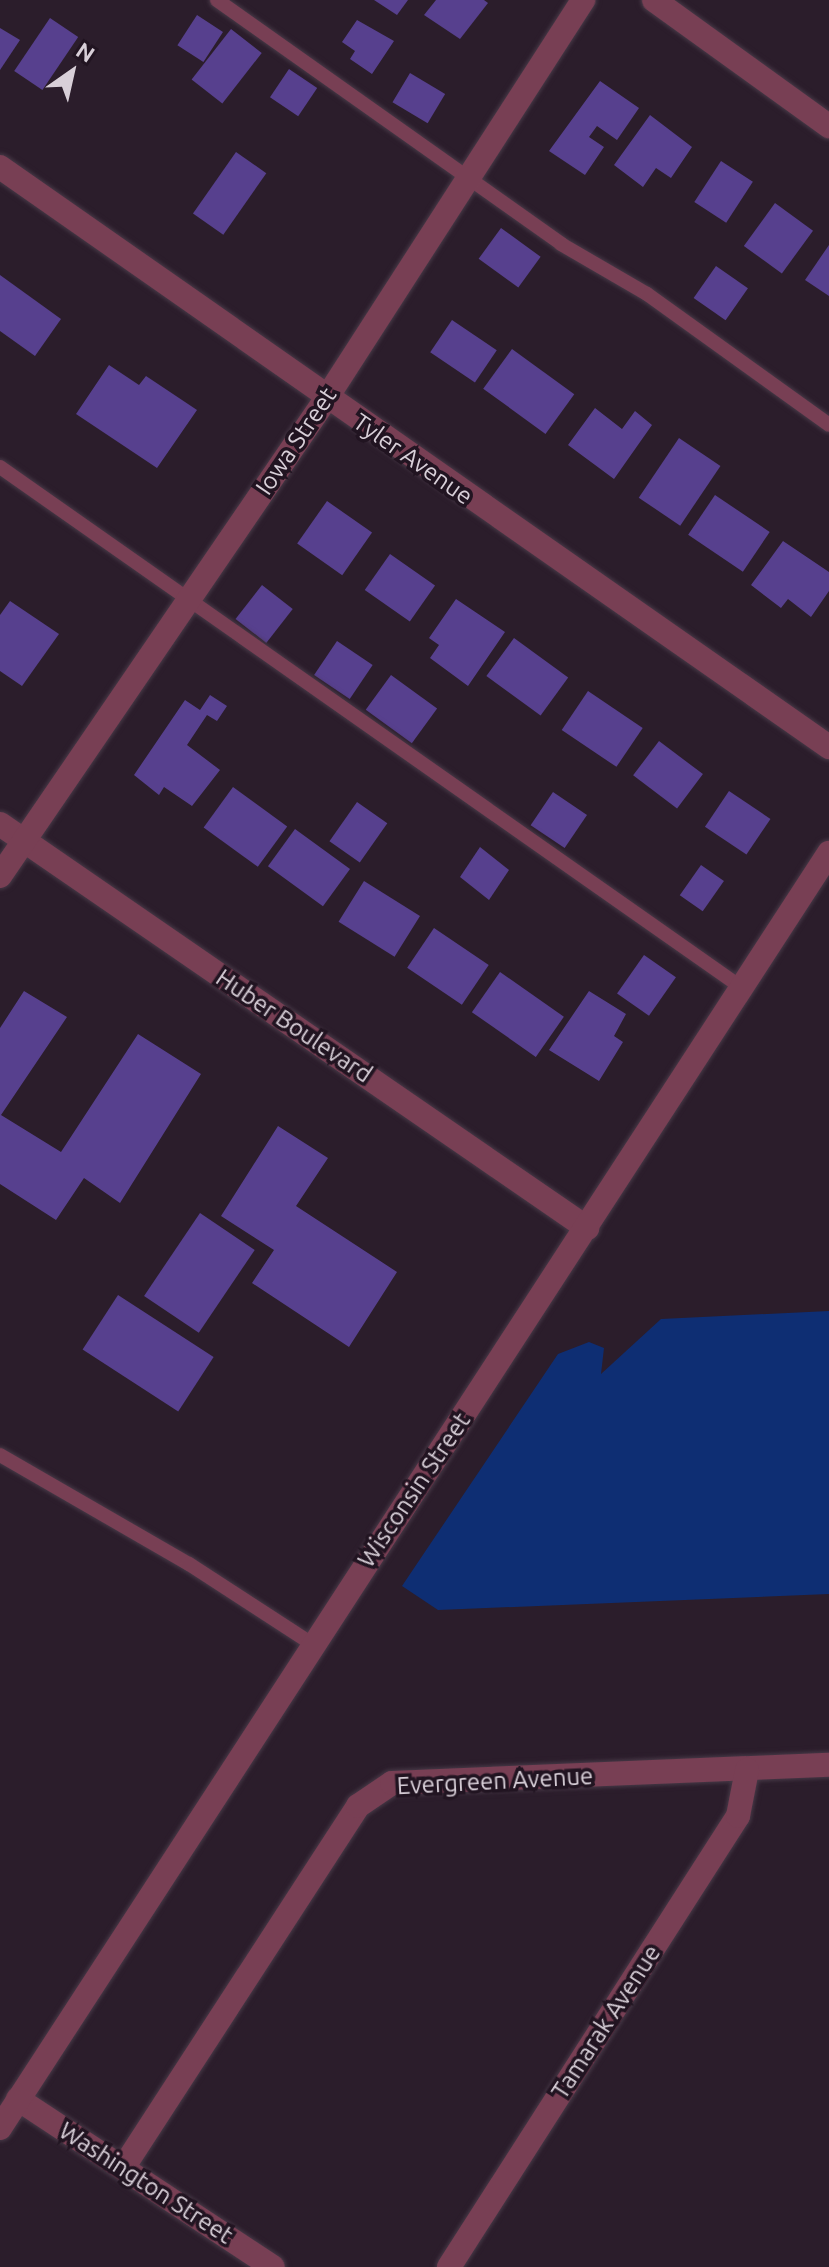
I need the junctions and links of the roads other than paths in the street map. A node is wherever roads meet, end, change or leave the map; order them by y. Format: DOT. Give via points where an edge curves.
graph roads {
  1 [pos="217,0"];
  2 [pos="583,0"];
  3 [pos="654,0"];
  4 [pos="829,126"];
  5 [pos="0,167"];
  6 [pos="469,177"];
  7 [pos="326,399"];
  8 [pos="829,425"];
  9 [pos="0,467"];
  10 [pos="189,597"];
  11 [pos="829,747"];
  12 [pos="0,824"];
  13 [pos="22,840"];
  14 [pos="829,853"];
  15 [pos="0,876"];
  16 [pos="742,988"];
  17 [pos="587,1228"];
  18 [pos="0,1455"];
  19 [pos="312,1644"];
  20 [pos="829,1765"];
  21 [pos="747,1770"];
  22 [pos="6,2116"];
  23 [pos="123,2168"];
  24 [pos="273,2267"];
  25 [pos="449,2267"];
  1 -- 6 [label="lane"];
  2 -- 6 [label="street, Iowa Street"];
  3 -- 4 [label="street"];
  5 -- 7 [label="street, Tyler Avenue"];
  6 -- 7 [label="street, Iowa Street"];
  6 -- 8 [label="lane" via="561,244 647,294"];
  7 -- 10 [label="street, Iowa Street"];
  7 -- 11 [label="street, Tyler Avenue"];
  9 -- 10 [label="lane"];
  10 -- 13 [label="street, Iowa Street"];
  10 -- 16 [label="lane"];
  12 -- 13 [label="street, Huber Boulevard"];
  13 -- 15 [label="street, Iowa Street"];
  13 -- 17 [label="street, Huber Boulevard"];
  14 -- 16 [label="street, Wisconsin Street"];
  16 -- 17 [label="street, Wisconsin Street"];
  17 -- 19 [label="street, Wisconsin Street"];
  18 -- 19 [label="lane" via="189,1564"];
  19 -- 22 [label="street, Wisconsin Street"];
  20 -- 21 [label="street, Evergreen Avenue"];
  21 -- 23 [label="street, Evergreen Avenue" via="392,1783 358,1806"];
  21 -- 25 [label="street, Tamarak Avenue" via="738,1816"];
  22 -- 23 [label="street, Washington Street"];
  23 -- 24 [label="street, Washington Street"];
}
